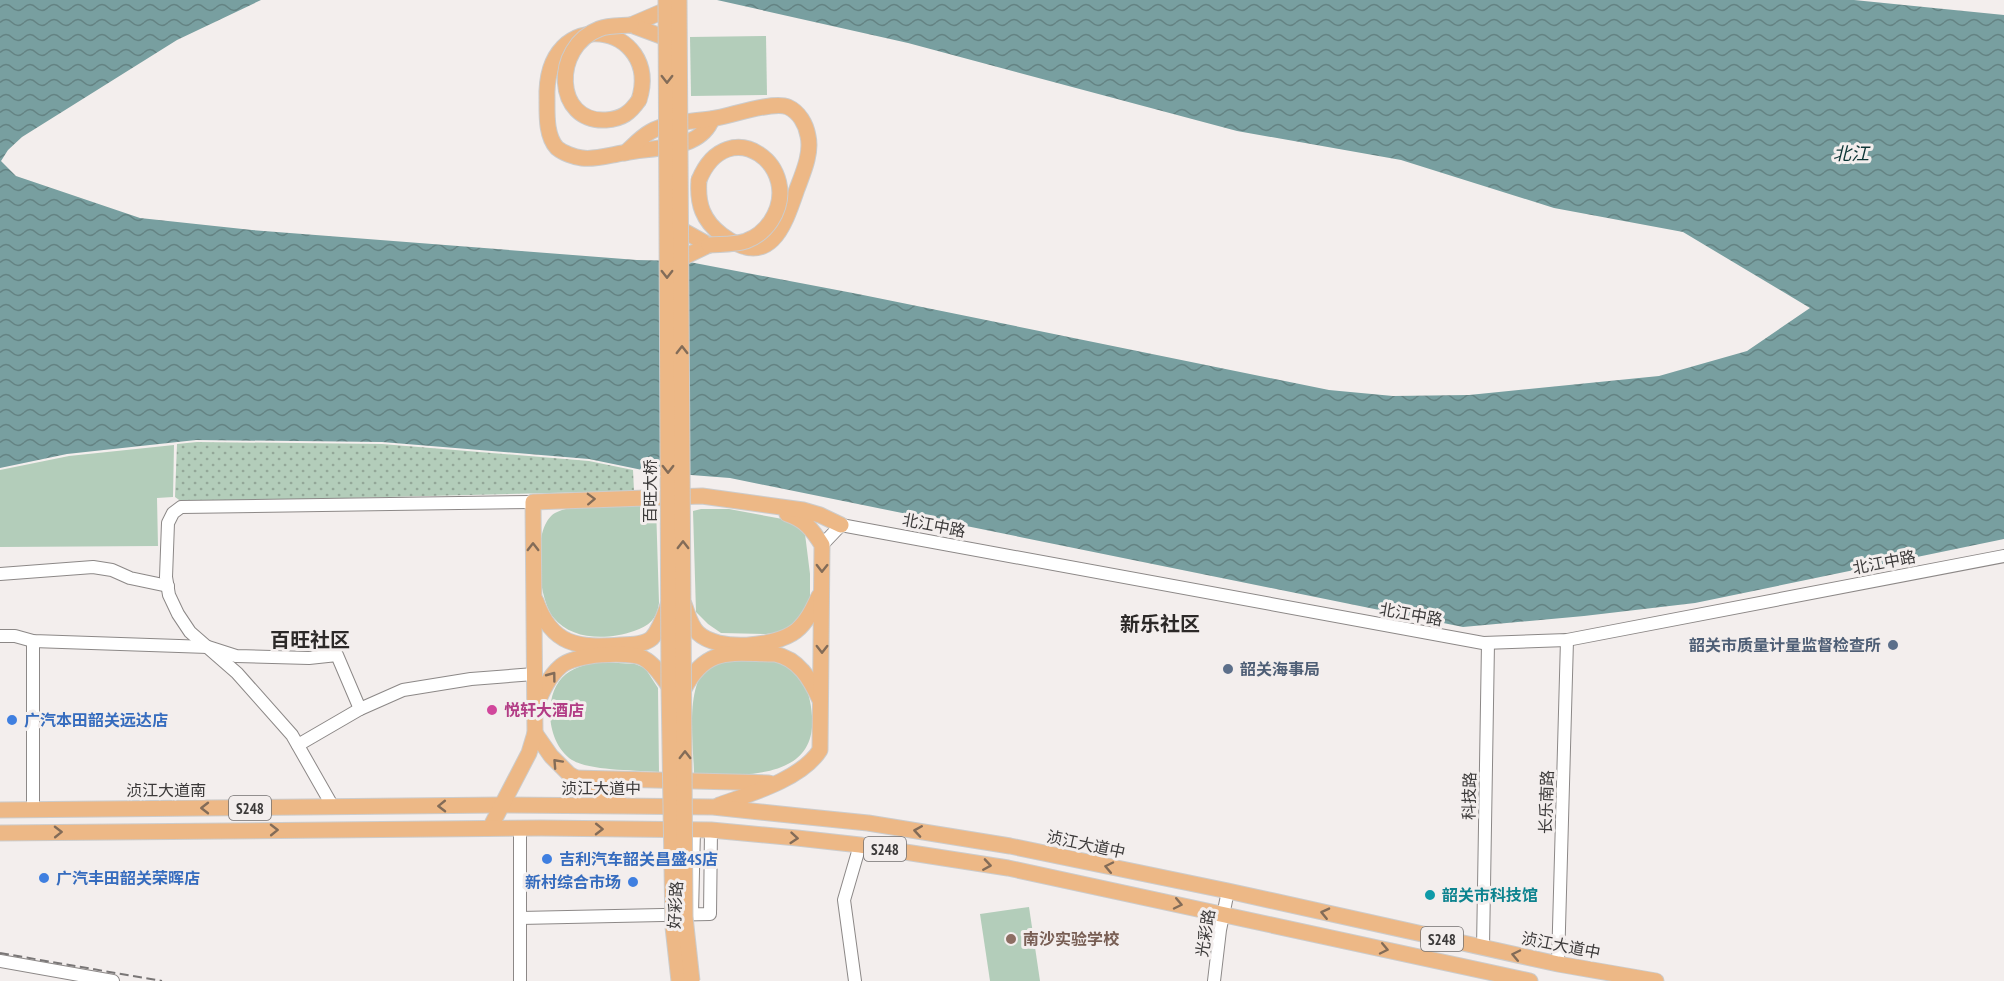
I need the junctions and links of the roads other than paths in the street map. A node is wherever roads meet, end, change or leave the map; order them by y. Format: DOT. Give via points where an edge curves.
graph roads {
  1 [pos="679,0"];
  2 [pos="666,5"];
  3 [pos="631,25"];
  4 [pos="666,38"];
  5 [pos="682,230"];
  6 [pos="709,245"];
  7 [pos="682,258"];
  8 [pos="532,502"];
  9 [pos="765,506"];
  10 [pos="841,525"];
  11 [pos="822,545"];
  12 [pos="2004,556"];
  13 [pos="0,574"];
  14 [pos="168,586"];
  15 [pos="822,591"];
  16 [pos="533,593"];
  17 [pos="676,604"];
  18 [pos="0,636"];
  19 [pos="1567,640"];
  20 [pos="33,641"];
  21 [pos="1488,643"];
  22 [pos="208,647"];
  23 [pos="581,652"];
  24 [pos="534,674"];
  25 [pos="669,686"];
  26 [pos="684,689"];
  27 [pos="821,702"];
  28 [pos="534,708"];
  29 [pos="360,709"];
  30 [pos="535,733"];
  31 [pos="298,745"];
  32 [pos="574,778"];
  33 [pos="776,783"];
  34 [pos="501,805"];
  35 [pos="541,805"];
  36 [pos="623,806"];
  37 [pos="333,807"];
  38 [pos="713,807"];
  39 [pos="33,809"];
  40 [pos="0,810"];
  41 [pos="490,828"];
  42 [pos="520,828"];
  43 [pos="541,828"];
  44 [pos="332,829"];
  45 [pos="694,830"];
  46 [pos="711,830"];
  47 [pos="0,833"];
  48 [pos="860,844"];
  49 [pos="1228,891"];
  50 [pos="1224,914"];
  51 [pos="692,915"];
  52 [pos="520,918"];
  53 [pos="1483,948"];
  54 [pos="0,961"];
  55 [pos="1558,964"];
  56 [pos="1494,977"];
  57 [pos="112,981"];
  58 [pos="520,981"];
  59 [pos="679,981"];
  60 [pos="684,981"];
  61 [pos="692,981"];
  62 [pos="855,981"];
  63 [pos="1214,981"];
  64 [pos="1530,981"];
  65 [pos="1656,981"];
  1 -- 5 [label="main road, 百旺大桥, bridge"];
  2 -- 3 [label="main road"];
  2 -- 4 [label="main road, 百旺大桥, bridge"];
  3 -- 4 [label="main road"];
  3 -- 6 [label="main road, bridge" via="600,28 582,38 568,58 565,72 575,109 591,119 614,120 631,112 639,100 643,69 637,53 621,35 604,24 586,23 571,28 561,38 552,55 547,109 552,140 562,152 582,158 625,153 651,132 681,122 772,106 788,107 806,126 806,162 785,224 771,243 762,248 754,249 735,243 708,223 699,205 699,180 704,168 725,149 742,147 760,154 775,171 779,198 773,218 761,233 749,240 735,244"];
  4 -- 17 [label="main road, 百旺大桥, one-way, bridge"];
  5 -- 6 [label="main road"];
  5 -- 7 [label="main road, 百旺大桥, bridge"];
  6 -- 7 [label="main road"];
  17 -- 7 [label="main road, 百旺大桥, one-way, bridge"];
  8 -- 9 [label="main road, one-way" via="702,496"];
  8 -- 14 [label="street" via="181,507 168,523"];
  16 -- 8 [label="main road, one-way"];
  9 -- 10 [label="main road" via="812,513"];
  9 -- 11 [label="main road" via="805,522"];
  10 -- 11 [label="street"];
  10 -- 21 [label="street, 北江中路"];
  11 -- 15 [label="main road, one-way"];
  12 -- 19 [label="street, 北江中路"];
  13 -- 14 [label="street" via="93,567"];
  14 -- 22 [label="street" via="178,614 190,632"];
  15 -- 17 [label="main road" via="797,630 770,643 725,645 708,640 696,632"];
  15 -- 27 [label="main road, one-way"];
  16 -- 23 [label="main road" via="553,633"];
  16 -- 24 [label="main road"];
  17 -- 23 [label="main road" via="647,641"];
  17 -- 25 [label="main road, 百旺大桥, bridge"];
  17 -- 26 [label="main road, 百旺大桥, bridge"];
  18 -- 20 [label="street"];
  19 -- 21 [label="street, 北江中路"];
  19 -- 55 [label="street, 长乐南路"];
  20 -- 22 [label="street"];
  20 -- 39 [label="street"];
  21 -- 53 [label="street, 科技路"];
  22 -- 29 [label="street" via="236,656 337,655"];
  22 -- 31 [label="street" via="244,681"];
  23 -- 25 [label="main road" via="639,656 651,663"];
  28 -- 23 [label="main road, one-way" via="561,666"];
  24 -- 28 [label="main road"];
  24 -- 29 [label="street" via="471,678 403,690"];
  25 -- 59 [label="main road, 百旺大桥, bridge" via="673,927"];
  26 -- 27 [label="main road" via="702,662 713,657 775,654 802,669"];
  61 -- 26 [label="main road, 百旺大桥, one-way, bridge" via="686,917"];
  27 -- 33 [label="main road" via="820,750 799,771"];
  28 -- 30 [label="main road"];
  29 -- 31 [label="street"];
  32 -- 30 [label="main road, one-way" via="550,756"];
  30 -- 34 [label="main road" via="529,753"];
  31 -- 37 [label="street"];
  32 -- 33 [label="main road"];
  32 -- 36 [label="main road"];
  33 -- 38 [label="main road"];
  34 -- 35 [label="main road, 浈江大道中 / S248"];
  34 -- 37 [label="main road, 浈江大道南 / S248, one-way"];
  34 -- 41 [label="main road"];
  35 -- 36 [label="main road, 浈江大道中 / S248"];
  35 -- 43 [label="main road"];
  36 -- 38 [label="main road, 浈江大道中 / S248"];
  37 -- 39 [label="main road, 浈江大道南 / S248, one-way"];
  37 -- 44 [label="main road"];
  49 -- 38 [label="main road, 浈江大道中 / S248, one-way" via="1010,846 868,823"];
  39 -- 40 [label="main road, 浈江大道南 / S248"];
  41 -- 42 [label="main road, S248"];
  41 -- 44 [label="main road, S248"];
  42 -- 43 [label="main road, S248"];
  42 -- 52 [label="street"];
  43 -- 45 [label="main road, S248, one-way"];
  47 -- 44 [label="main road, S248, one-way"];
  45 -- 46 [label="main road, S248"];
  45 -- 51 [label="street, 好彩路"];
  46 -- 48 [label="main road, S248, one-way"];
  46 -- 51 [label="street" via="710,914"];
  48 -- 50 [label="main road, S248, one-way" via="1008,868"];
  48 -- 62 [label="street" via="844,900"];
  49 -- 50 [label="street, 光彩路"];
  53 -- 49 [label="main road, 浈江大道中 / S248, one-way"];
  50 -- 56 [label="main road, S248, one-way"];
  50 -- 63 [label="street, 光彩路"];
  51 -- 52 [label="street"];
  51 -- 60 [label="street, 好彩路"];
  52 -- 58 [label="street"];
  55 -- 53 [label="main road, 浈江大道中 / S248, one-way"];
  54 -- 57 [label="street"];
  55 -- 65 [label="main road, 浈江大道中 / S248"];
  56 -- 64 [label="main road, S248"];
}
